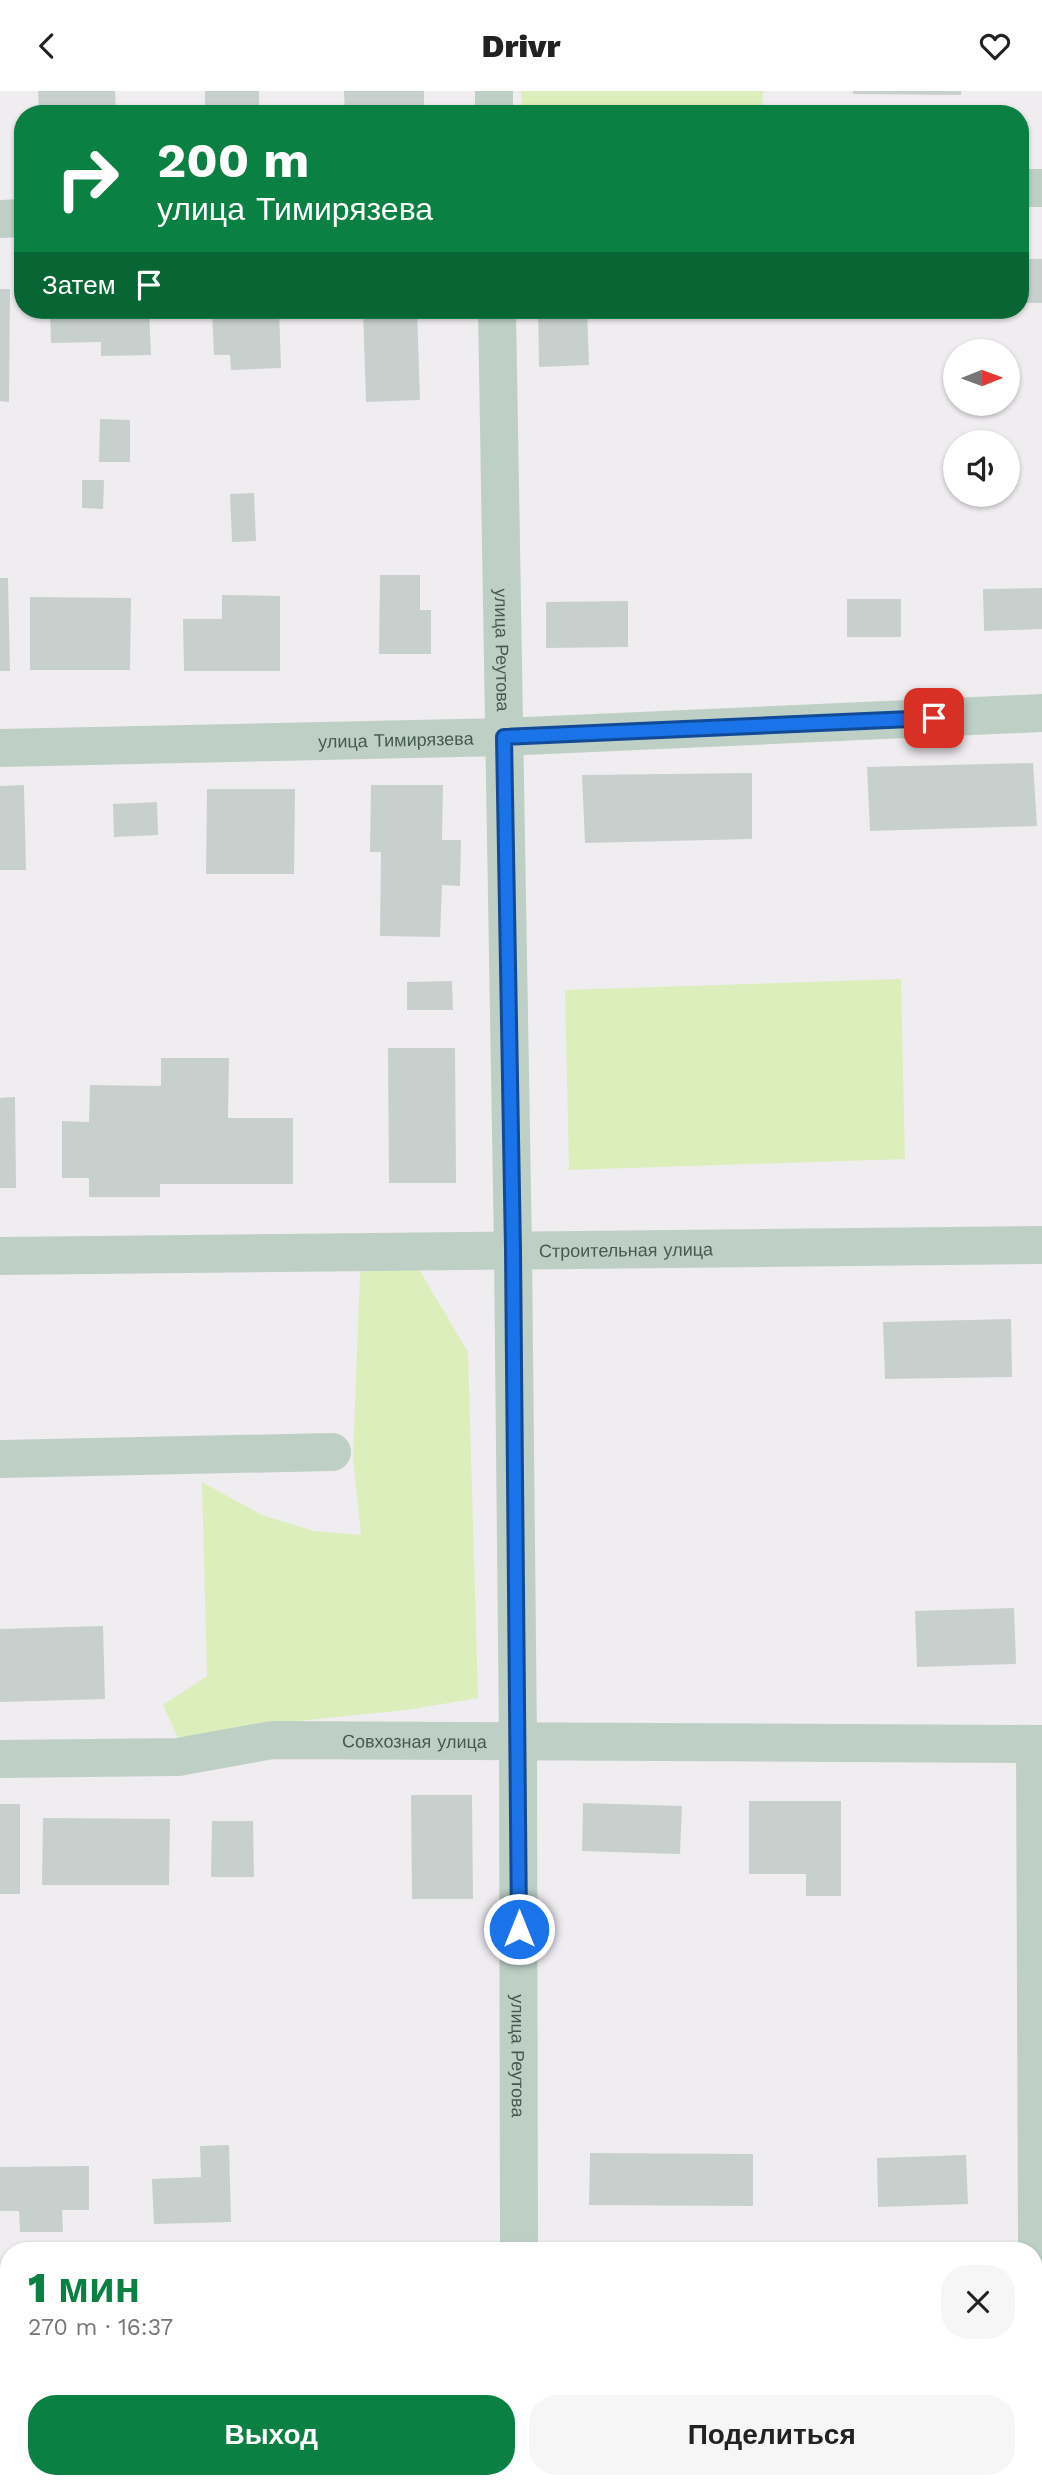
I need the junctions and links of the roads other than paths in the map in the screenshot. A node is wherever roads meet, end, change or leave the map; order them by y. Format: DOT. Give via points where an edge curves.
graph roads {
  1 [pos="497,319"];
  2 [pos="1042,713"];
  3 [pos="504,737"];
  4 [pos="0,748"];
  5 [pos="1042,1245"];
  6 [pos="513,1250"];
  7 [pos="0,1256"];
  8 [pos="332,1452"];
  9 [pos="0,1459"];
  10 [pos="518,1741"];
  11 [pos="1039,1744"];
  12 [pos="0,1759"];
  13 [pos="519,2242"];
  14 [pos="1038,2242"];
  1 -- 3 [label="street, улица Реутова"];
  2 -- 3 [label="street, улица Тимирязева"];
  3 -- 4 [label="street, улица Тимирязева"];
  3 -- 6 [label="street, улица Реутова"];
  5 -- 6 [label="street, Строительная улица"];
  6 -- 7 [label="street, Строительная улица"];
  6 -- 10 [label="street, улица Реутова"];
  8 -- 9 [label="street"];
  10 -- 11 [label="street, Совхозная улица"];
  10 -- 12 [label="street, Совхозная улица" via="272,1740 178,1757"];
  10 -- 13 [label="street, улица Реутова"];
  11 -- 14 [label="street"];
}
